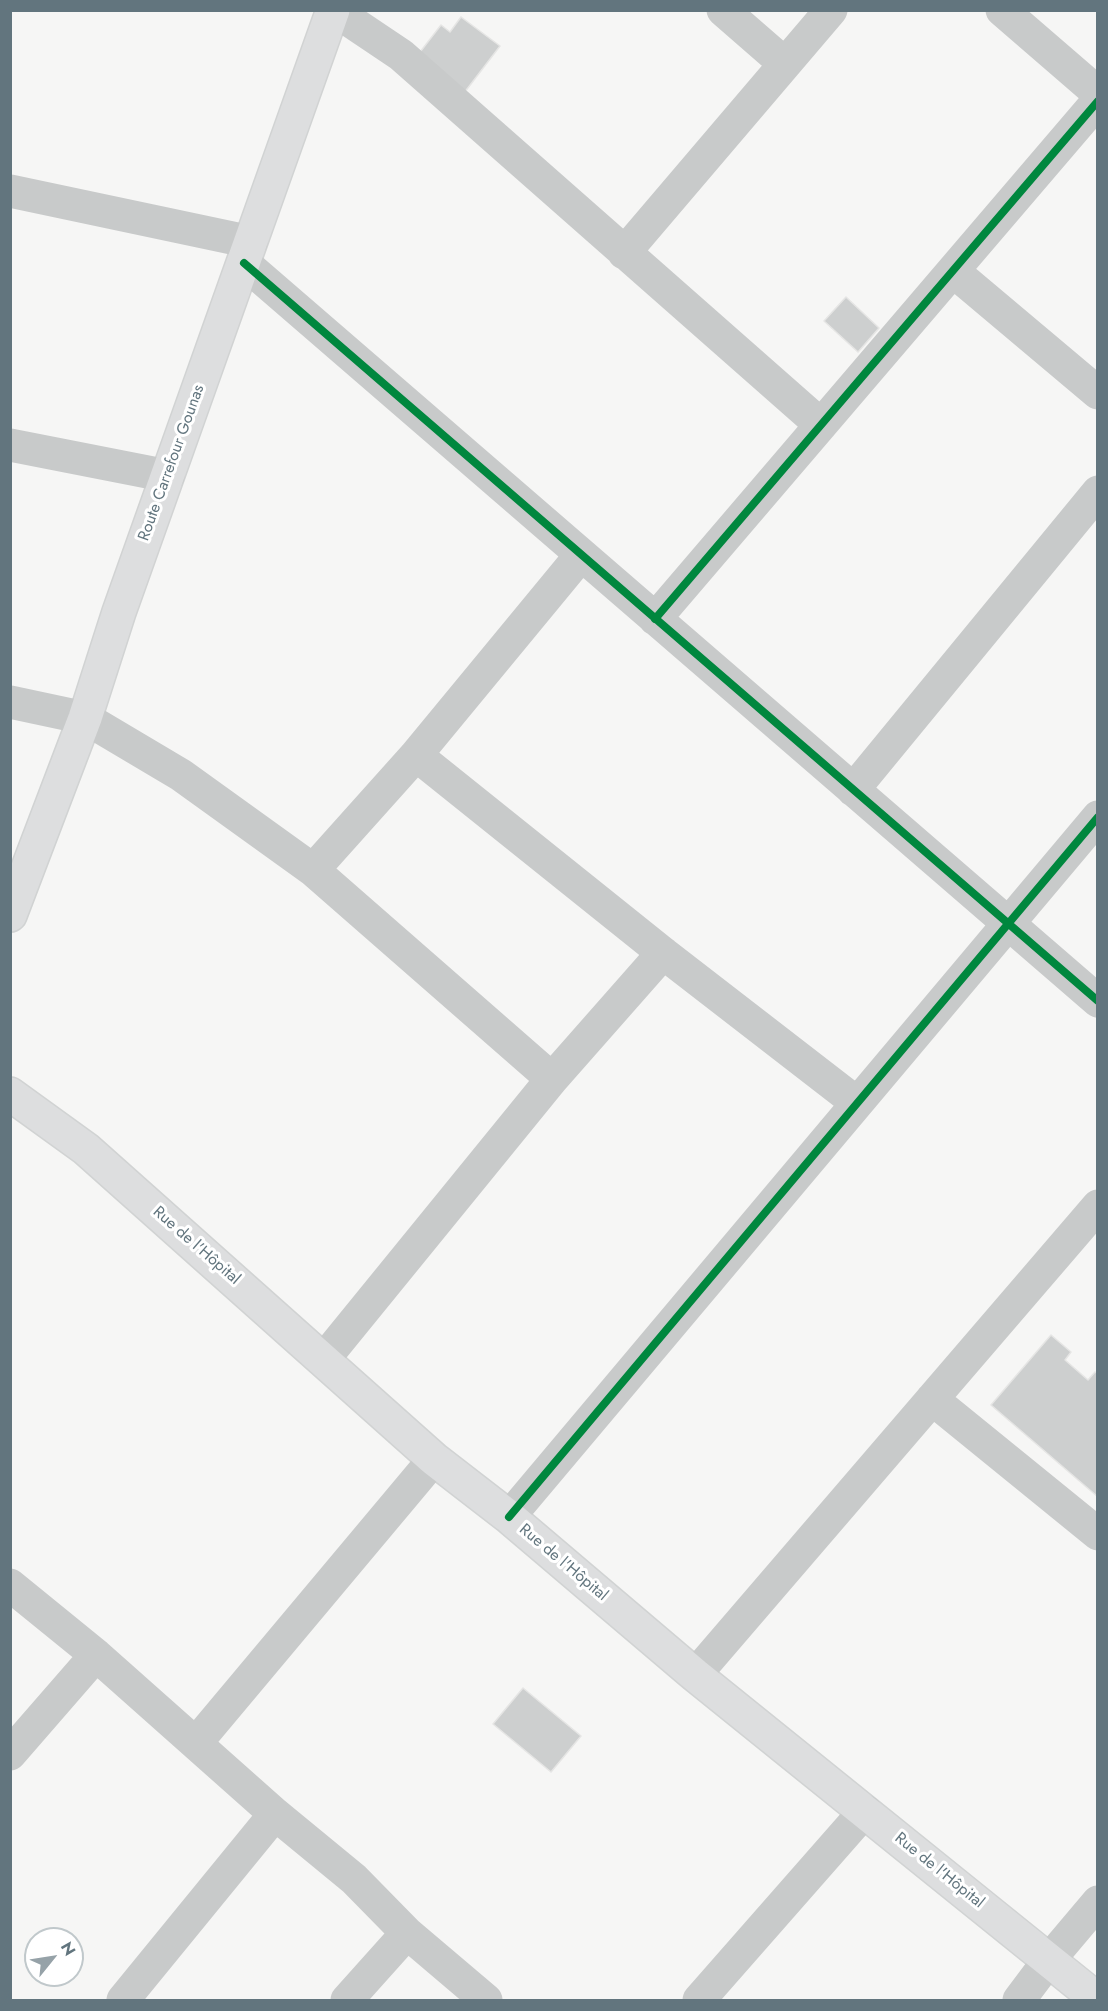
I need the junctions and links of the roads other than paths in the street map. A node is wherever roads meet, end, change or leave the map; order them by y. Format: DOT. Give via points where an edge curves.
graph roads {
  1 [pos="333,10"];
  2 [pos="723,10"];
  3 [pos="831,10"];
  4 [pos="1002,10"];
  5 [pos="786,64"];
  6 [pos="1098,93"];
  7 [pos="1098,101"];
  8 [pos="10,191"];
  9 [pos="248,252"];
  10 [pos="624,253"];
  11 [pos="953,271"];
  12 [pos="1098,393"];
  13 [pos="821,425"];
  14 [pos="10,445"];
  15 [pos="168,476"];
  16 [pos="1098,492"];
  17 [pos="581,555"];
  18 [pos="655,619"];
  19 [pos="10,702"];
  20 [pos="85,717"];
  21 [pos="416,755"];
  22 [pos="853,790"];
  23 [pos="1098,817"];
  24 [pos="313,870"];
  25 [pos="10,915"];
  26 [pos="1008,924"];
  27 [pos="663,953"];
  28 [pos="1098,1001"];
  29 [pos="552,1079"];
  30 [pos="10,1094"];
  31 [pos="857,1102"];
  32 [pos="1098,1206"];
  33 [pos="324,1359"];
  34 [pos="932,1399"];
  35 [pos="434,1459"];
  36 [pos="509,1517"];
  37 [pos="1098,1534"];
  38 [pos="10,1585"];
  39 [pos="96,1656"];
  40 [pos="695,1675"];
  41 [pos="196,1743"];
  42 [pos="10,1754"];
  43 [pos="864,1811"];
  44 [pos="275,1814"];
  45 [pos="1098,1902"];
  46 [pos="406,1933"];
  47 [pos="1049,1960"];
  48 [pos="1098,2000"];
  49 [pos="123,2001"];
  50 [pos="347,2001"];
  51 [pos="486,2001"];
  52 [pos="699,2001"];
  53 [pos="1018,2001"];
  1 -- 9 [label="main road, Route Carrefour Gounas"];
  1 -- 10 [label="street" via="401,55"];
  2 -- 5 [label="street"];
  3 -- 5 [label="street"];
  4 -- 6 [label="street"];
  5 -- 10 [label="street"];
  7 -- 11 [label="street"];
  8 -- 9 [label="street"];
  9 -- 15 [label="main road, Route Carrefour Gounas"];
  9 -- 17 [label="street"];
  10 -- 13 [label="street"];
  11 -- 12 [label="street"];
  11 -- 13 [label="street"];
  13 -- 18 [label="street"];
  14 -- 15 [label="street"];
  15 -- 20 [label="main road, Route Carrefour Gounas"];
  16 -- 22 [label="street"];
  17 -- 18 [label="street"];
  17 -- 21 [label="street"];
  18 -- 22 [label="street"];
  19 -- 20 [label="street"];
  20 -- 24 [label="street" via="181,774"];
  20 -- 25 [label="main road, Route Carrefour Gounas"];
  21 -- 24 [label="street"];
  21 -- 27 [label="street"];
  22 -- 26 [label="street"];
  23 -- 26 [label="street"];
  24 -- 29 [label="street"];
  26 -- 28 [label="street"];
  26 -- 31 [label="street"];
  27 -- 29 [label="street"];
  27 -- 31 [label="street"];
  29 -- 33 [label="street"];
  30 -- 33 [label="main road, Rue de l'Hôpital" via="86,1149"];
  31 -- 36 [label="street"];
  32 -- 34 [label="street"];
  33 -- 35 [label="main road, Rue de l'Hôpital"];
  34 -- 37 [label="street"];
  34 -- 40 [label="street"];
  35 -- 36 [label="main road, Rue de l'Hôpital"];
  35 -- 41 [label="street"];
  36 -- 40 [label="main road, Rue de l'Hôpital"];
  38 -- 39 [label="street"];
  39 -- 41 [label="street"];
  39 -- 42 [label="street"];
  40 -- 43 [label="main road, Rue de l'Hôpital"];
  41 -- 44 [label="street"];
  43 -- 47 [label="main road, Rue de l'Hôpital"];
  43 -- 52 [label="street"];
  44 -- 46 [label="street" via="354,1880"];
  44 -- 49 [label="street"];
  45 -- 47 [label="street"];
  46 -- 50 [label="street"];
  46 -- 51 [label="street"];
  47 -- 48 [label="main road, Rue de l'Hôpital"];
  47 -- 53 [label="street"];
}
